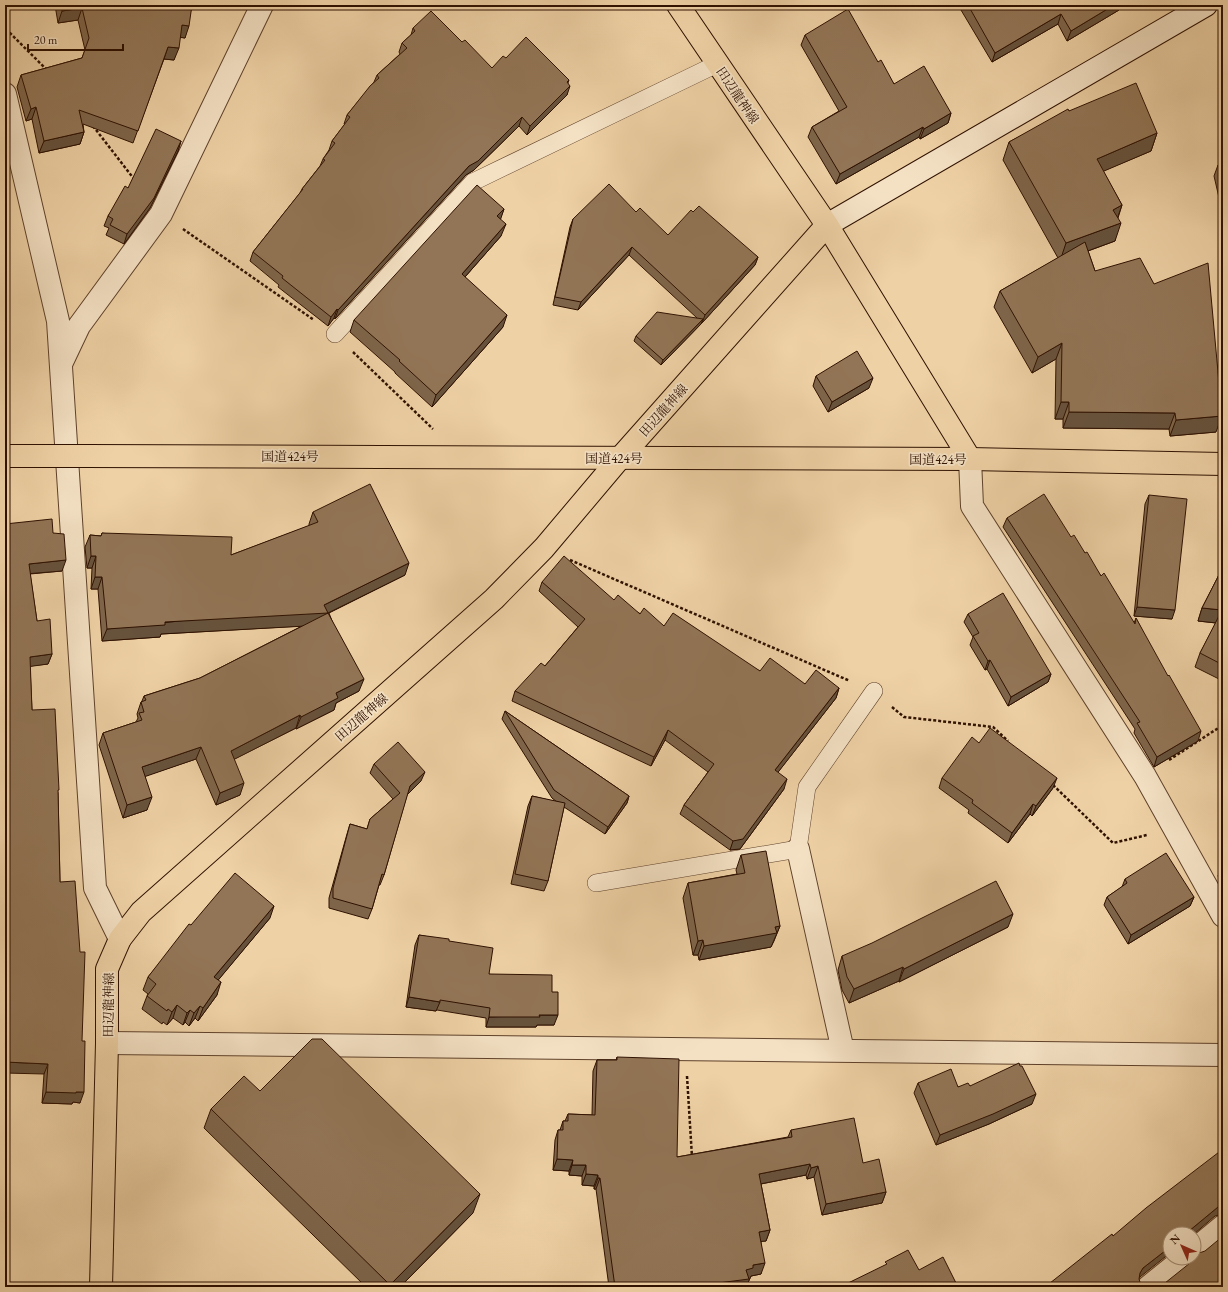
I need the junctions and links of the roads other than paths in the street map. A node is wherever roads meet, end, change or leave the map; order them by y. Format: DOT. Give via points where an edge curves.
graph roads {
  1 [pos="262,5"];
  2 [pos="678,5"];
  3 [pos="1206,5"];
  4 [pos="717,64"];
  5 [pos="5,94"];
  6 [pos="827,225"];
  7 [pos="334,334"];
  8 [pos="60,364"];
  9 [pos="5,456"];
  10 [pos="620,458"];
  11 [pos="970,459"];
  12 [pos="1223,464"];
  13 [pos="874,691"];
  14 [pos="798,849"];
  15 [pos="596,883"];
  16 [pos="1223,916"];
  17 [pos="120,939"];
  18 [pos="107,1043"];
  19 [pos="843,1051"];
  20 [pos="1223,1055"];
  21 [pos="1223,1226"];
  22 [pos="1202,1243"];
  23 [pos="1174,1266"];
  24 [pos="101,1287"];
  25 [pos="1148,1287"];
  1 -- 8 [label="street" via="161,214 79,326"];
  2 -- 4 [label="main road, 田辺龍神線"];
  3 -- 6 [label="street"];
  4 -- 6 [label="main road, 田辺龍神線"];
  4 -- 7 [label="lane" via="473,182"];
  5 -- 8 [label="street" via="58,321"];
  6 -- 10 [label="main road, 田辺龍神線"];
  6 -- 11 [label="main road, 田辺龍神線"];
  8 -- 17 [label="street" via="95,888"];
  9 -- 10 [label="main road, 国道424号, bridge"];
  10 -- 11 [label="main road, 国道424号"];
  10 -- 17 [label="main road, 田辺龍神線" via="544,548 494,599 141,912"];
  11 -- 12 [label="main road, 国道424号"];
  11 -- 16 [label="street" via="972,506 1145,776"];
  13 -- 14 [label="lane" via="807,787"];
  14 -- 15 [label="lane"];
  14 -- 19 [label="street"];
  17 -- 18 [label="main road, 田辺龍神線" via="107,969"];
  18 -- 19 [label="street"];
  18 -- 24 [label="main road, 田辺龍神線"];
  19 -- 20 [label="street"];
  21 -- 22 [label="street"];
  23 -- 25 [label="street"];
}
